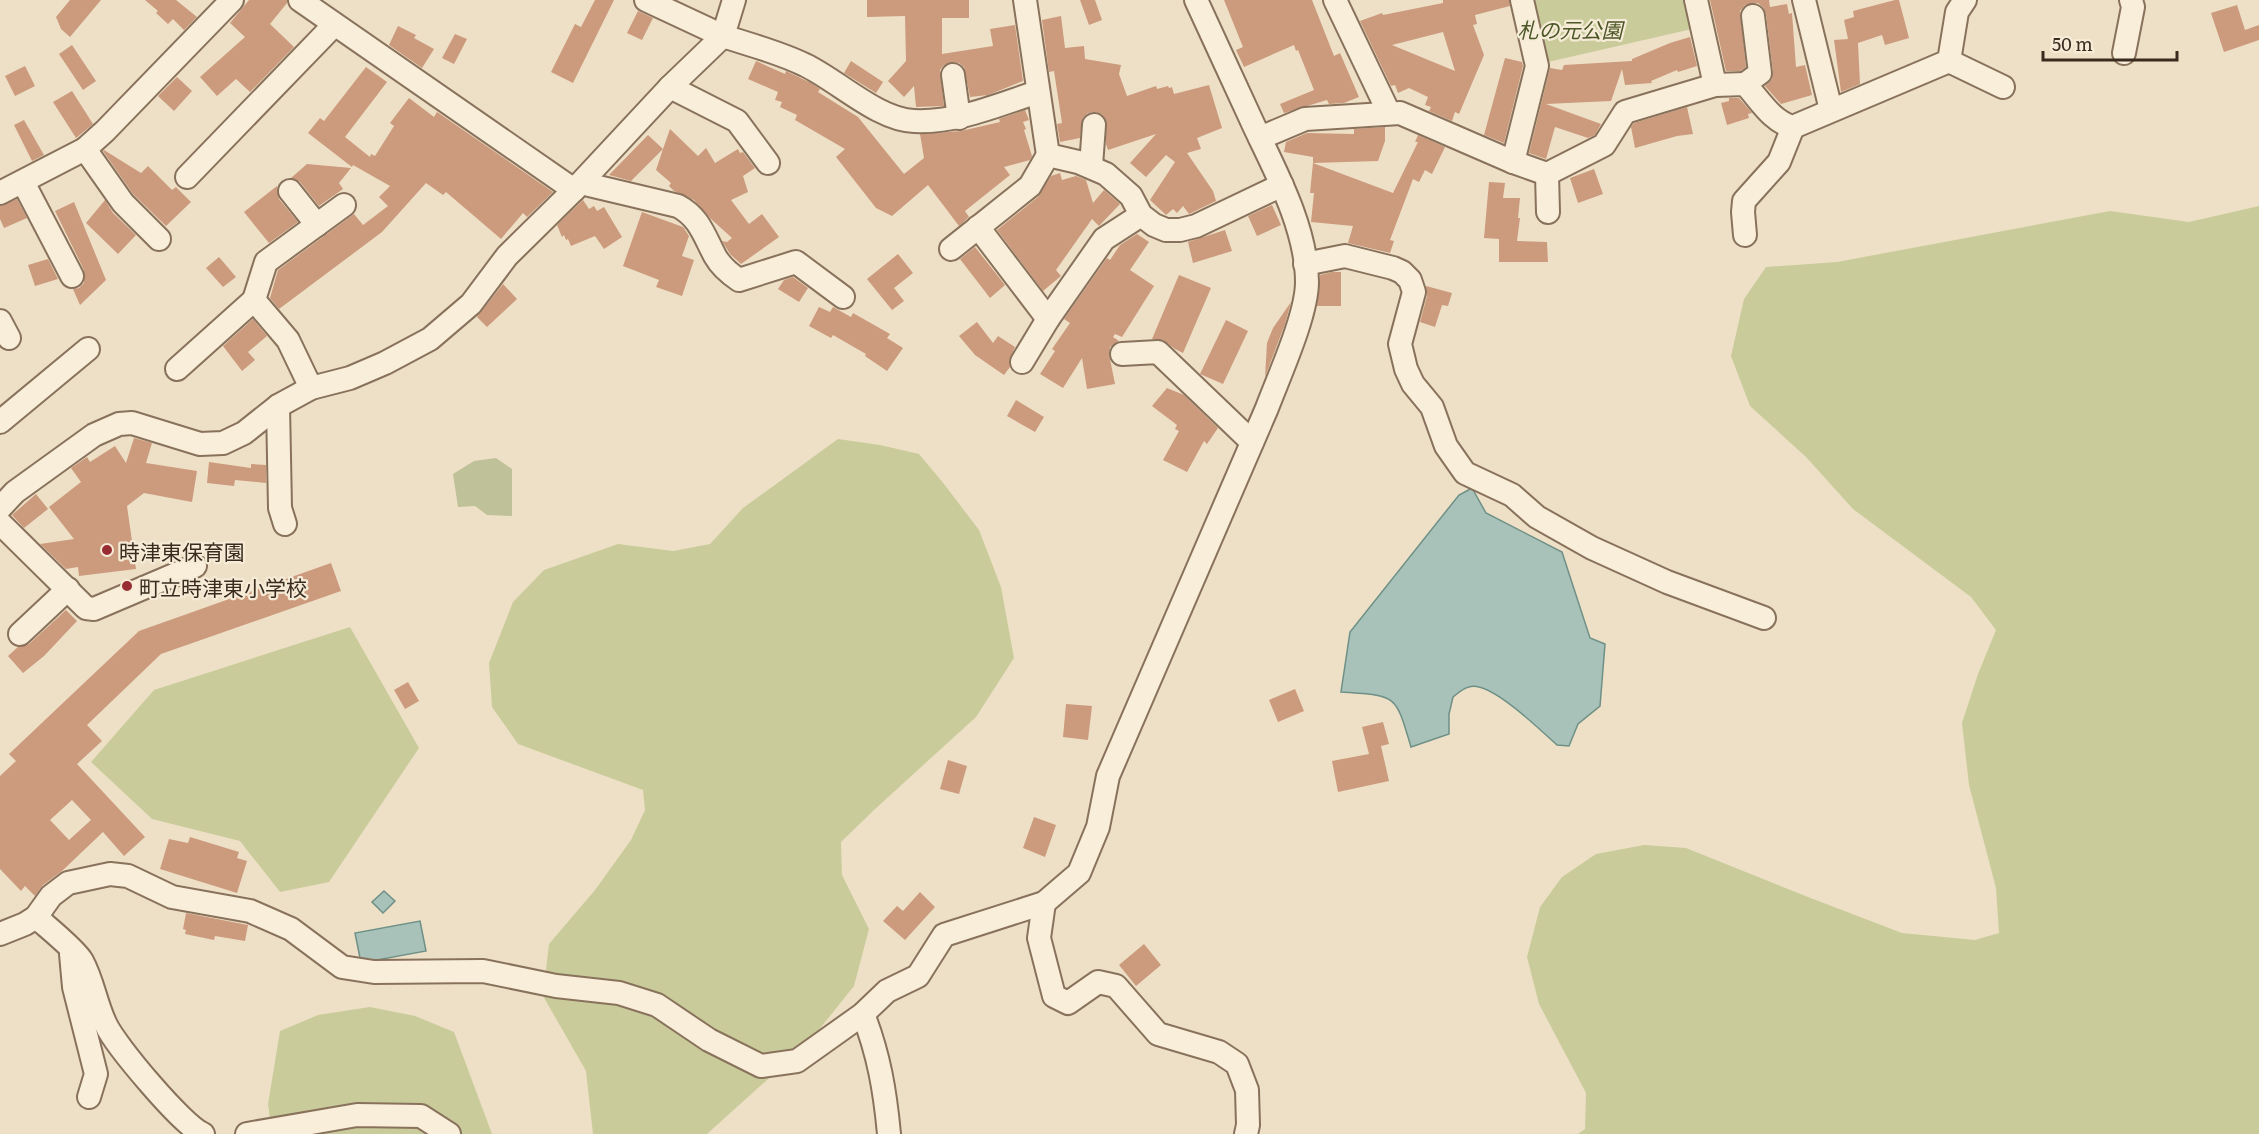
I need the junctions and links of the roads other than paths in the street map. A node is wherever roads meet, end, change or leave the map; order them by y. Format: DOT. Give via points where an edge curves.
graph roads {
  1 [pos="232,0"];
  2 [pos="300,0"];
  3 [pos="646,0"];
  4 [pos="734,0"];
  5 [pos="1025,0"];
  6 [pos="1196,0"];
  7 [pos="1338,0"];
  8 [pos="1522,0"];
  9 [pos="1696,0"];
  10 [pos="1965,0"];
  11 [pos="2131,0"];
  12 [pos="1811,2"];
  13 [pos="1753,16"];
  14 [pos="334,25"];
  15 [pos="723,36"];
  16 [pos="2124,53"];
  17 [pos="1949,61"];
  18 [pos="953,75"];
  19 [pos="1745,84"];
  20 [pos="1715,85"];
  21 [pos="670,87"];
  22 [pos="2003,87"];
  23 [pos="1038,92"];
  24 [pos="1831,110"];
  25 [pos="1389,113"];
  26 [pos="958,118"];
  27 [pos="1094,124"];
  28 [pos="1793,127"];
  29 [pos="1260,138"];
  30 [pos="85,149"];
  31 [pos="1048,156"];
  32 [pos="1513,162"];
  33 [pos="768,163"];
  34 [pos="1090,166"];
  35 [pos="1547,174"];
  36 [pos="187,177"];
  37 [pos="23,182"];
  38 [pos="1282,185"];
  39 [pos="578,187"];
  40 [pos="290,191"];
  41 [pos="0,193"];
  42 [pos="344,205"];
  43 [pos="1548,212"];
  44 [pos="1141,215"];
  45 [pos="317,225"];
  46 [pos="978,227"];
  47 [pos="1745,235"];
  48 [pos="159,239"];
  49 [pos="951,249"];
  50 [pos="1305,264"];
  51 [pos="72,276"];
  52 [pos="843,297"];
  53 [pos="254,300"];
  54 [pos="1048,319"];
  55 [pos="88,349"];
  56 [pos="1122,354"];
  57 [pos="1022,362"];
  58 [pos="177,369"];
  59 [pos="312,388"];
  60 [pos="278,406"];
  61 [pos="0,422"];
  62 [pos="1252,442"];
  63 [pos="0,508"];
  64 [pos="0,523"];
  65 [pos="285,524"];
  66 [pos="195,566"];
  67 [pos="68,590"];
  68 [pos="1764,618"];
  69 [pos="20,634"];
  70 [pos="1044,903"];
  71 [pos="36,916"];
  72 [pos="0,934"];
  73 [pos="71,950"];
  74 [pos="863,1014"];
  75 [pos="89,1097"];
  76 [pos="203,1134"];
  77 [pos="247,1134"];
  78 [pos="449,1134"];
  79 [pos="889,1134"];
  80 [pos="1246,1134"];
  1 -- 30 [label="street"];
  2 -- 14 [label="street"];
  3 -- 15 [label="street"];
  4 -- 15 [label="street"];
  5 -- 23 [label="street"];
  6 -- 29 [label="street"];
  7 -- 25 [label="street"];
  8 -- 32 [label="street" via="1537,66"];
  9 -- 20 [label="street"];
  10 -- 17 [label="street" via="1957,12"];
  11 -- 16 [label="street"];
  12 -- 24 [label="street"];
  13 -- 19 [label="street" via="1760,73"];
  14 -- 36 [label="street"];
  14 -- 39 [label="street"];
  15 -- 21 [label="street"];
  15 -- 26 [label="street" via="802,63 884,113 911,121"];
  17 -- 22 [label="street"];
  17 -- 24 [label="street"];
  18 -- 26 [label="street"];
  19 -- 20 [label="street"];
  19 -- 28 [label="street" via="1782,123"];
  20 -- 35 [label="street" via="1625,112 1604,145"];
  21 -- 33 [label="street" via="737,121"];
  21 -- 39 [label="street"];
  23 -- 26 [label="street"];
  23 -- 31 [label="street"];
  24 -- 28 [label="street"];
  25 -- 29 [label="street" via="1305,119"];
  25 -- 32 [label="street" via="1410,117"];
  27 -- 34 [label="street"];
  28 -- 47 [label="street" via="1779,162 1744,201"];
  29 -- 38 [label="street"];
  30 -- 37 [label="street"];
  30 -- 48 [label="street" via="123,203"];
  31 -- 34 [label="street"];
  31 -- 46 [label="street" via="1030,186"];
  32 -- 35 [label="street"];
  34 -- 44 [label="street" via="1117,182 1131,196"];
  35 -- 43 [label="street"];
  37 -- 41 [label="street"];
  37 -- 51 [label="street"];
  38 -- 44 [label="street" via="1180,230 1166,230"];
  38 -- 50 [label="street"];
  39 -- 52 [label="street" via="678,206 689,212 705,232 716,258 739,280 796,262"];
  39 -- 59 [label="street" via="507,256 471,304 430,339 350,378"];
  40 -- 45 [label="street"];
  42 -- 45 [label="street"];
  44 -- 54 [label="street" via="1104,240"];
  45 -- 53 [label="street" via="266,262"];
  46 -- 49 [label="street"];
  46 -- 54 [label="street"];
  50 -- 62 [label="street" via="1307,283 1301,313"];
  50 -- 68 [label="street" via="1345,256 1393,268 1410,280 1414,291 1400,344 1406,369 1432,407 1446,446 1465,473 1512,495 1537,517 1592,548 1667,582"];
  53 -- 58 [label="street"];
  53 -- 59 [label="street" via="288,340"];
  54 -- 57 [label="street"];
  55 -- 61 [label="street"];
  56 -- 62 [label="street" via="1158,352"];
  59 -- 60 [label="street"];
  60 -- 63 [label="street" via="244,433 211,445 132,423 119,424 94,435 15,492"];
  60 -- 65 [label="street" via="280,508"];
  62 -- 70 [label="street" via="1107,776 1098,827 1079,873"];
  64 -- 67 [label="street"];
  66 -- 67 [label="street" via="94,609 86,608"];
  67 -- 69 [label="street"];
  70 -- 74 [label="street" via="944,935 918,976 887,991"];
  70 -- 80 [label="street" via="1039,938 1054,996 1068,1003 1098,982 1116,986 1158,1034 1219,1052 1237,1064 1247,1090"];
  71 -- 72 [label="street"];
  71 -- 73 [label="street"];
  71 -- 74 [label="street" via="51,896 68,883 110,874 128,876 172,897 250,911 291,929 342,967 374,972 483,971 556,986 619,993 657,1005 709,1041 761,1066 797,1061"];
  73 -- 75 [label="street" via="74,987 96,1074"];
  73 -- 76 [label="street" via="81,959 107,1028 178,1115"];
  74 -- 79 [label="street" via="875,1046"];
  77 -- 78 [label="street" via="357,1115 421,1116"];
}
